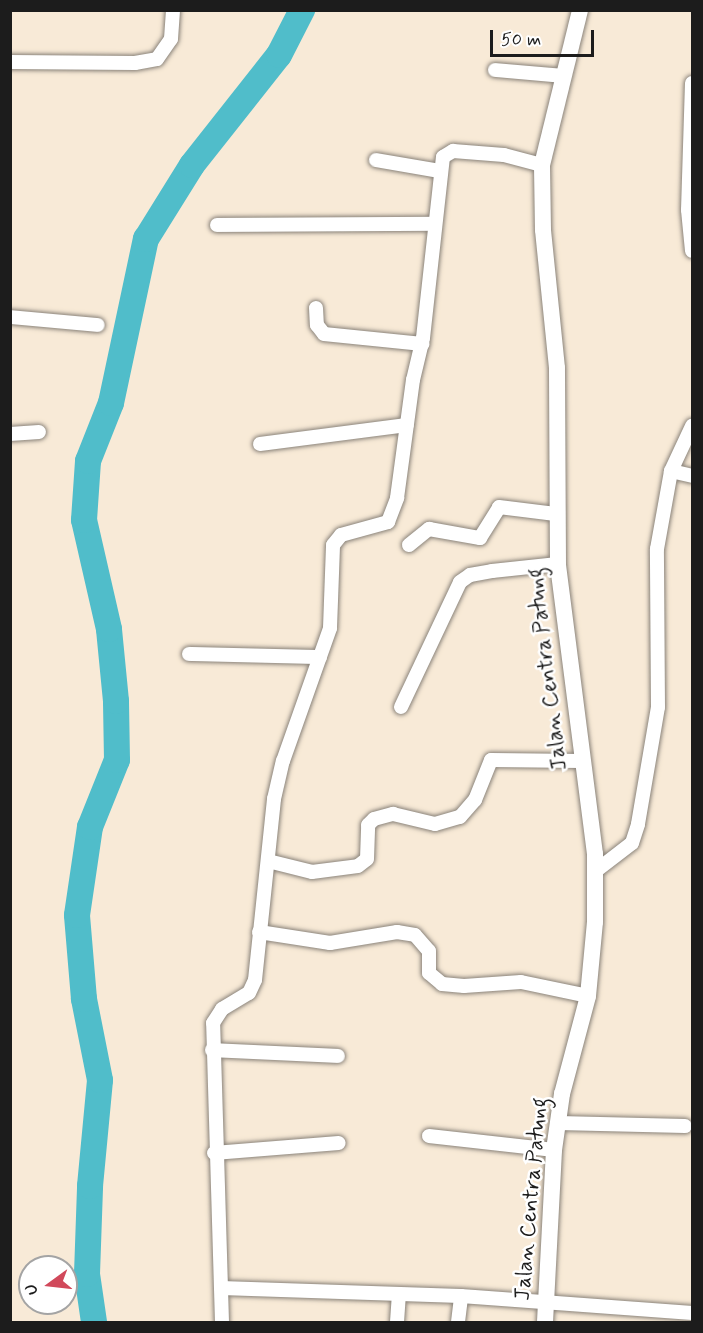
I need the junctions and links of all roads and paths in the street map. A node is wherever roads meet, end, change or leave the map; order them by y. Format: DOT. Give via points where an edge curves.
graph roads {
  1 [pos="173,10"];
  2 [pos="580,10"];
  3 [pos="10,62"];
  4 [pos="495,70"];
  5 [pos="563,76"];
  6 [pos="692,89"];
  7 [pos="376,160"];
  8 [pos="542,165"];
  9 [pos="440,171"];
  10 [pos="434,224"];
  11 [pos="217,225"];
  12 [pos="693,251"];
  13 [pos="316,308"];
  14 [pos="10,317"];
  15 [pos="98,325"];
  16 [pos="422,344"];
  17 [pos="407,425"];
  18 [pos="693,426"];
  19 [pos="39,432"];
  20 [pos="10,434"];
  21 [pos="260,444"];
  22 [pos="671,471"];
  23 [pos="693,476"];
  24 [pos="556,514"];
  25 [pos="408,545"];
  26 [pos="558,564"];
  27 [pos="189,654"];
  28 [pos="320,657"];
  29 [pos="401,707"];
  30 [pos="581,761"];
  31 [pos="268,861"];
  32 [pos="597,870"];
  33 [pos="259,932"];
  34 [pos="588,996"];
  35 [pos="212,1050"];
  36 [pos="338,1056"];
  37 [pos="558,1124"];
  38 [pos="685,1126"];
  39 [pos="429,1136"];
  40 [pos="339,1143"];
  41 [pos="554,1150"];
  42 [pos="214,1153"];
  43 [pos="221,1288"];
  44 [pos="399,1294"];
  45 [pos="461,1296"];
  46 [pos="546,1301"];
  47 [pos="693,1312"];
  48 [pos="222,1323"];
  49 [pos="397,1323"];
  50 [pos="458,1323"];
  51 [pos="545,1323"];
  1 -- 3 [label="street" via="171,39 157,59 135,63"];
  2 -- 5 [label="street, Jalan Centra Patung"];
  4 -- 5 [label="street"];
  5 -- 8 [label="street, Jalan Centra Patung"];
  6 -- 12 [label="street" via="688,210"];
  7 -- 9 [label="street"];
  8 -- 9 [label="street" via="504,154 453,152 443,157"];
  8 -- 24 [label="street, Jalan Centra Patung" via="545,259 557,368"];
  9 -- 10 [label="street"];
  10 -- 11 [label="street"];
  10 -- 16 [label="street"];
  13 -- 16 [label="street" via="316,323 324,334"];
  14 -- 15 [label="street"];
  16 -- 17 [label="street"];
  17 -- 21 [label="street"];
  17 -- 28 [label="street" via="397,498 388,522 341,535 333,545 333,602"];
  18 -- 22 [label="street"];
  19 -- 20 [label="street"];
  22 -- 23 [label="street"];
  22 -- 32 [label="street" via="654,569 658,707 651,767 632,843"];
  24 -- 25 [label="street" via="498,507 480,538 429,529"];
  24 -- 26 [label="street, Jalan Centra Patung"];
  26 -- 29 [label="street" via="470,575 460,582"];
  26 -- 30 [label="street, Jalan Centra Patung"];
  27 -- 28 [label="street"];
  28 -- 31 [label="street" via="283,760 274,799"];
  30 -- 31 [label="street" via="491,760 475,800 460,817 435,824 393,814 374,819 368,825 367,859 358,866 312,872"];
  30 -- 32 [label="street, Jalan Centra Patung"];
  31 -- 33 [label="street"];
  32 -- 34 [label="street, Jalan Centra Patung"];
  33 -- 34 [label="street" via="330,943 397,932 415,935 429,951 429,973 442,984 464,987 521,982"];
  33 -- 35 [label="street" via="253,989 218,1012"];
  34 -- 37 [label="street, Jalan Centra Patung"];
  35 -- 36 [label="street"];
  35 -- 42 [label="street"];
  37 -- 38 [label="street"];
  37 -- 41 [label="street, Jalan Centra Patung"];
  39 -- 41 [label="street"];
  40 -- 42 [label="street"];
  41 -- 46 [label="street, Jalan Centra Patung"];
  42 -- 43 [label="street"];
  43 -- 44 [label="street"];
  43 -- 48 [label="street"];
  44 -- 45 [label="street"];
  44 -- 49 [label="street"];
  45 -- 46 [label="street"];
  45 -- 50 [label="street"];
  46 -- 47 [label="street"];
  46 -- 51 [label="street, Jalan Centra Patung"];
}
